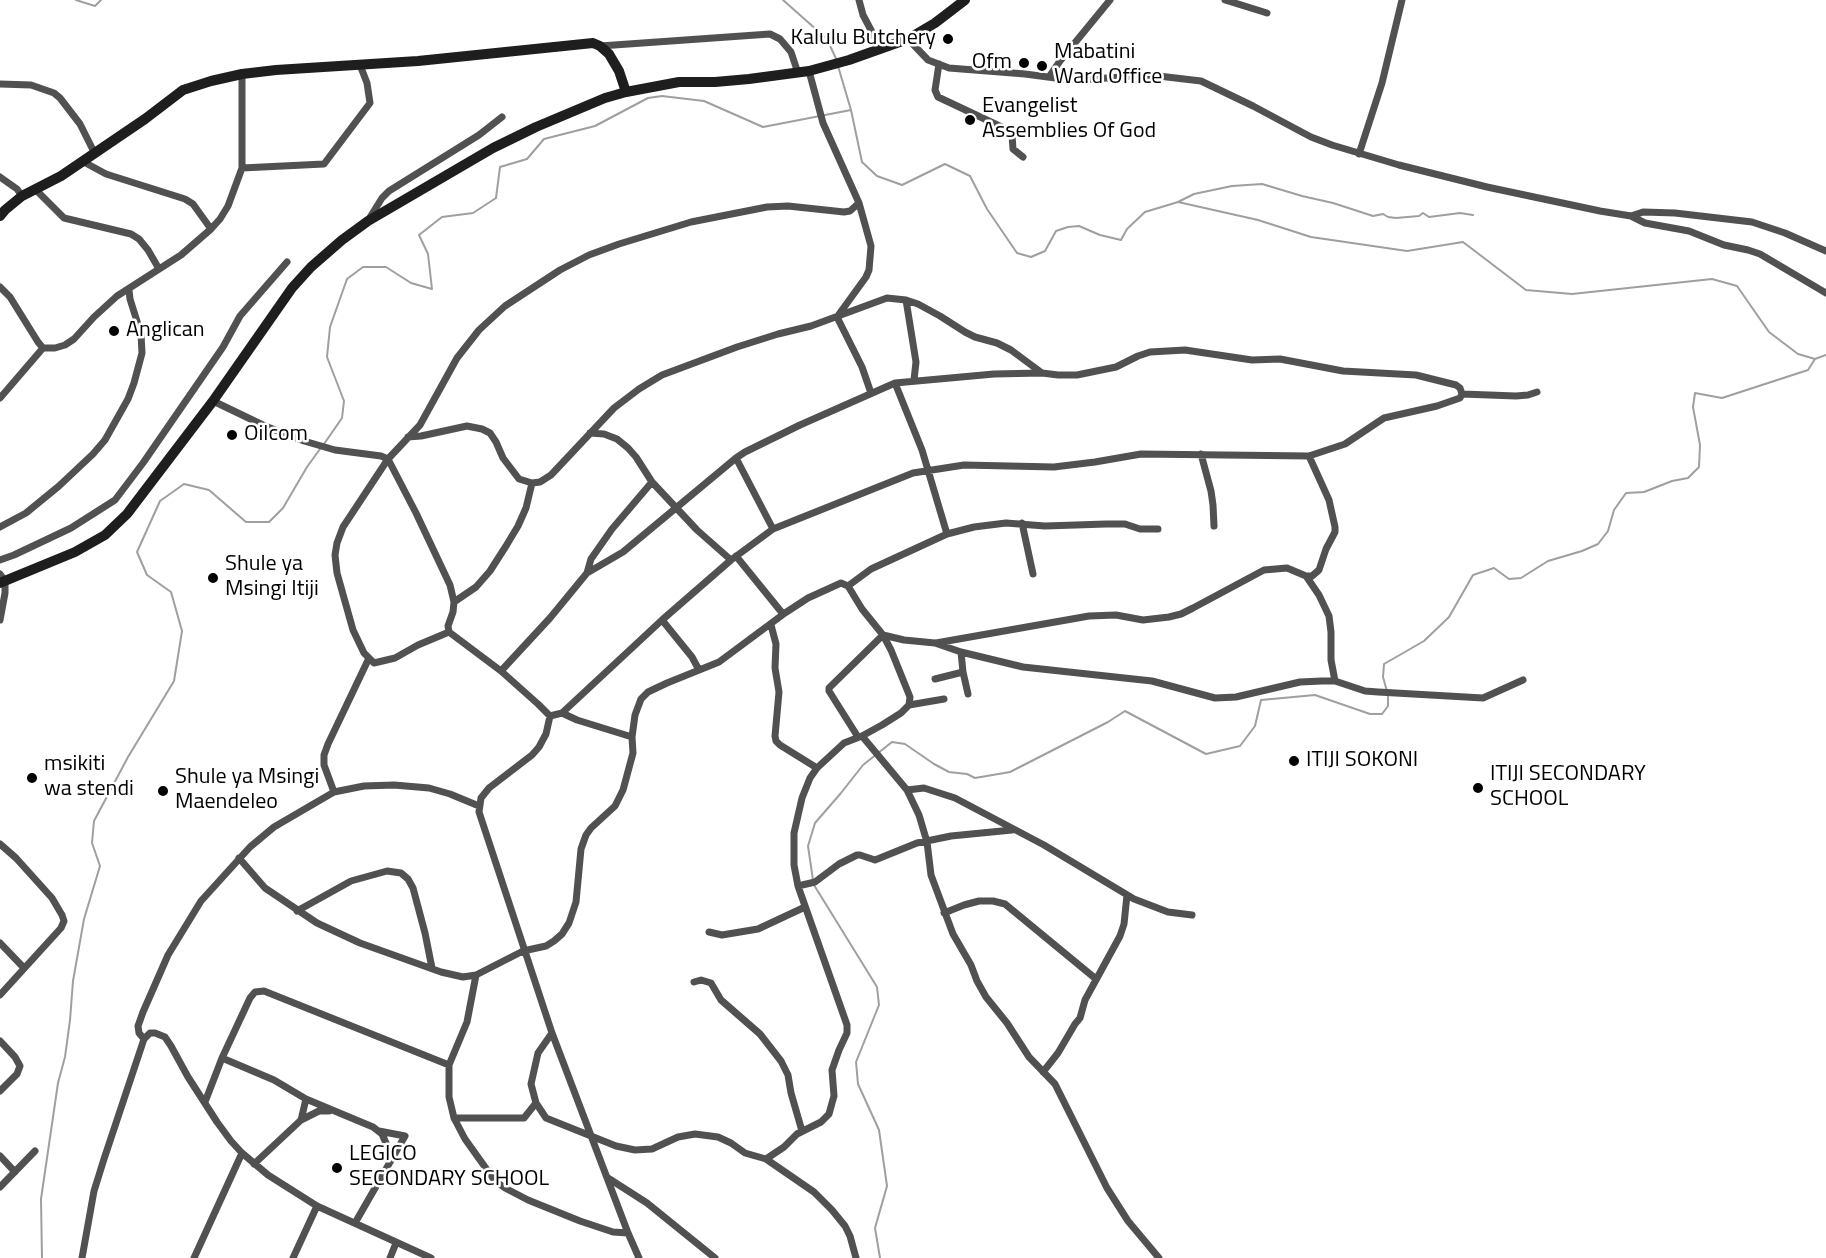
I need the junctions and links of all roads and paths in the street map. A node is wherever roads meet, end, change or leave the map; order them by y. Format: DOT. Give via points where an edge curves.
graph roads {
  1 [pos="859,0"];
  2 [pos="965,0"];
  3 [pos="1110,0"];
  4 [pos="1225,0"];
  5 [pos="1402,0"];
  6 [pos="1267,13"];
  7 [pos="908,39"];
  8 [pos="600,46"];
  9 [pos="881,49"];
  10 [pos="360,64"];
  11 [pos="939,64"];
  12 [pos="803,72"];
  13 [pos="242,74"];
  14 [pos="1049,77"];
  15 [pos="0,84"];
  16 [pos="626,92"];
  17 [pos="502,117"];
  18 [pos="94,152"];
  19 [pos="1359,154"];
  20 [pos="1023,157"];
  21 [pos="82,161"];
  22 [pos="242,168"];
  23 [pos="0,177"];
  24 [pos="36,190"];
  25 [pos="22,196"];
  26 [pos="859,203"];
  27 [pos="0,216"];
  28 [pos="1631,216"];
  29 [pos="368,221"];
  30 [pos="211,229"];
  31 [pos="1826,251"];
  32 [pos="287,262"];
  33 [pos="159,269"];
  34 [pos="0,287"];
  35 [pos="129,290"];
  36 [pos="1826,293"];
  37 [pos="906,300"];
  38 [pos="837,317"];
  39 [pos="43,348"];
  40 [pos="1042,373"];
  41 [pos="914,380"];
  42 [pos="895,383"];
  43 [pos="1537,392"];
  44 [pos="871,393"];
  45 [pos="1462,394"];
  46 [pos="0,399"];
  47 [pos="213,401"];
  48 [pos="590,433"];
  49 [pos="408,437"];
  50 [pos="1201,454"];
  51 [pos="1309,456"];
  52 [pos="736,458"];
  53 [pos="388,459"];
  54 [pos="927,470"];
  55 [pos="652,482"];
  56 [pos="532,483"];
  57 [pos="677,507"];
  58 [pos="1022,523"];
  59 [pos="1214,526"];
  60 [pos="0,527"];
  61 [pos="773,529"];
  62 [pos="1158,529"];
  63 [pos="947,534"];
  64 [pos="734,558"];
  65 [pos="0,560"];
  66 [pos="587,573"];
  67 [pos="1033,574"];
  68 [pos="1306,576"];
  69 [pos="2,579"];
  70 [pos="848,586"];
  71 [pos="454,602"];
  72 [pos="783,614"];
  73 [pos="0,620"];
  74 [pos="662,620"];
  75 [pos="771,625"];
  76 [pos="449,633"];
  77 [pos="883,634"];
  78 [pos="935,643"];
  79 [pos="961,652"];
  80 [pos="369,658"];
  81 [pos="699,670"];
  82 [pos="501,671"];
  83 [pos="963,672"];
  84 [pos="935,679"];
  85 [pos="1523,680"];
  86 [pos="1335,681"];
  87 [pos="968,694"];
  88 [pos="944,699"];
  89 [pos="909,705"];
  90 [pos="562,713"];
  91 [pos="550,716"];
  92 [pos="632,737"];
  93 [pos="860,737"];
  94 [pos="817,768"];
  95 [pos="907,790"];
  96 [pos="334,792"];
  97 [pos="479,806"];
  98 [pos="1015,830"];
  99 [pos="927,842"];
  100 [pos="0,844"];
  101 [pos="239,858"];
  102 [pos="798,886"];
  103 [pos="1127,895"];
  104 [pos="805,907"];
  105 [pos="297,911"];
  106 [pos="944,913"];
  107 [pos="1192,915"];
  108 [pos="709,932"];
  109 [pos="0,943"];
  110 [pos="524,951"];
  111 [pos="24,968"];
  112 [pos="432,968"];
  113 [pos="476,975"];
  114 [pos="1096,979"];
  115 [pos="694,982"];
  116 [pos="0,995"];
  117 [pos="552,1033"];
  118 [pos="144,1039"];
  119 [pos="0,1041"];
  120 [pos="222,1058"];
  121 [pos="449,1065"];
  122 [pos="1043,1072"];
  123 [pos="0,1091"];
  124 [pos="306,1099"];
  125 [pos="205,1102"];
  126 [pos="536,1103"];
  127 [pos="338,1112"];
  128 [pos="454,1118"];
  129 [pos="301,1120"];
  130 [pos="379,1131"];
  131 [pos="802,1131"];
  132 [pos="592,1137"];
  133 [pos="35,1151"];
  134 [pos="242,1153"];
  135 [pos="0,1156"];
  136 [pos="392,1156"];
  137 [pos="766,1160"];
  138 [pos="254,1164"];
  139 [pos="15,1172"];
  140 [pos="608,1178"];
  141 [pos="0,1187"];
  142 [pos="317,1206"];
  143 [pos="355,1223"];
  144 [pos="628,1233"];
  145 [pos="396,1243"];
  146 [pos="82,1258"];
  147 [pos="194,1258"];
  148 [pos="293,1258"];
  149 [pos="390,1258"];
  150 [pos="431,1258"];
  151 [pos="639,1258"];
  152 [pos="715,1258"];
  153 [pos="856,1258"];
  154 [pos="1158,1258"];
  1 -- 9 [label="street"];
  2 -- 7 [label="main road"];
  3 -- 14 [label="street"];
  4 -- 6 [label="street"];
  5 -- 19 [label="street" via="1382,83"];
  7 -- 9 [label="main road"];
  7 -- 11 [label="street" via="928,60"];
  8 -- 10 [label="main road" via="593,43"];
  8 -- 12 [label="street" via="770,34 780,39"];
  8 -- 16 [label="main road" via="614,62"];
  9 -- 12 [label="main road"];
  10 -- 13 [label="main road"];
  10 -- 22 [label="street" via="370,103 324,164"];
  11 -- 14 [label="street"];
  11 -- 20 [label="street" via="935,90 938,97 1008,130 1013,149"];
  12 -- 16 [label="main road" via="749,80 679,82"];
  12 -- 26 [label="street"];
  13 -- 18 [label="main road" via="183,90"];
  13 -- 22 [label="street"];
  14 -- 19 [label="street" via="1078,80 1150,75 1201,81 1311,137"];
  15 -- 18 [label="street" via="32,85 60,98 80,124"];
  16 -- 29 [label="main road" via="493,147"];
  17 -- 29 [label="street" via="389,191"];
  18 -- 21 [label="main road"];
  19 -- 28 [label="street" via="1526,196"];
  21 -- 24 [label="main road"];
  21 -- 30 [label="street" via="106,174 193,204"];
  22 -- 30 [label="street" via="228,206"];
  23 -- 25 [label="street"];
  24 -- 25 [label="main road"];
  24 -- 33 [label="street" via="64,218 139,239"];
  25 -- 27 [label="main road"];
  26 -- 38 [label="street" via="871,246 869,270"];
  26 -- 49 [label="street" via="844,212 767,207 691,222 619,244 560,270 506,306 479,330 457,358 420,425"];
  28 -- 31 [label="street" via="1643,212 1676,213 1752,222"];
  28 -- 36 [label="street" via="1760,254"];
  29 -- 47 [label="main road" via="311,267 292,288"];
  30 -- 33 [label="street"];
  32 -- 65 [label="street" via="240,316 223,347 115,500 71,528"];
  33 -- 35 [label="street"];
  34 -- 39 [label="street"];
  35 -- 39 [label="street" via="117,296 74,339 55,348"];
  35 -- 60 [label="street" via="142,353 123,408 93,454 26,513"];
  37 -- 38 [label="street" via="887,298"];
  37 -- 40 [label="street" via="975,337 1011,350"];
  37 -- 41 [label="street" via="916,362"];
  38 -- 44 [label="street"];
  38 -- 48 [label="street" via="778,333 663,375 614,408"];
  39 -- 46 [label="street"];
  40 -- 41 [label="street"];
  40 -- 45 [label="street" via="1094,372 1150,352 1185,350 1252,360 1280,359 1343,371 1416,375 1456,385"];
  41 -- 42 [label="street"];
  42 -- 44 [label="street"];
  42 -- 54 [label="street"];
  43 -- 45 [label="street" via="1516,396"];
  44 -- 52 [label="street"];
  45 -- 51 [label="street" via="1437,406 1384,418 1345,444"];
  47 -- 53 [label="street" via="304,441"];
  47 -- 69 [label="main road" via="127,514 105,535 75,552"];
  48 -- 55 [label="street" via="610,436 628,448"];
  48 -- 56 [label="street" via="551,475"];
  49 -- 53 [label="street"];
  49 -- 56 [label="street" via="467,426 482,429 490,433 519,479"];
  50 -- 51 [label="street"];
  50 -- 54 [label="street" via="1141,454 1054,467 964,465"];
  50 -- 59 [label="street" via="1214,505"];
  51 -- 68 [label="street" via="1329,500 1335,532 1319,570"];
  52 -- 57 [label="street"];
  52 -- 61 [label="street"];
  53 -- 71 [label="street" via="450,585"];
  53 -- 80 [label="street" via="344,527 335,555 346,610 359,645"];
  54 -- 61 [label="street"];
  54 -- 63 [label="street"];
  55 -- 57 [label="street"];
  55 -- 66 [label="street" via="591,559"];
  56 -- 71 [label="street" via="518,526 490,571"];
  57 -- 64 [label="street" via="703,535"];
  57 -- 66 [label="street" via="623,552"];
  58 -- 62 [label="street" via="1116,524"];
  58 -- 63 [label="street"];
  58 -- 67 [label="street"];
  61 -- 64 [label="street"];
  63 -- 70 [label="street" via="871,569"];
  64 -- 72 [label="street"];
  64 -- 74 [label="street"];
  66 -- 82 [label="street"];
  68 -- 78 [label="street" via="1287,568 1264,570 1181,614 1143,620 1089,616"];
  68 -- 86 [label="street" via="1329,616"];
  69 -- 73 [label="street" via="4,603"];
  70 -- 72 [label="street" via="841,583"];
  70 -- 77 [label="street"];
  71 -- 76 [label="street"];
  72 -- 75 [label="street"];
  74 -- 81 [label="street"];
  74 -- 90 [label="street"];
  75 -- 81 [label="street" via="719,662"];
  75 -- 94 [label="street" via="779,692 776,741"];
  76 -- 80 [label="street" via="381,662 374,663"];
  76 -- 82 [label="street"];
  77 -- 78 [label="street"];
  77 -- 89 [label="street" via="910,697"];
  77 -- 93 [label="street" via="829,688"];
  78 -- 79 [label="street"];
  79 -- 83 [label="street"];
  79 -- 86 [label="street" via="1040,670 1152,681 1224,698 1300,682"];
  80 -- 96 [label="street" via="324,754"];
  81 -- 92 [label="street" via="645,695 635,715"];
  82 -- 91 [label="street"];
  83 -- 84 [label="street"];
  83 -- 87 [label="street"];
  85 -- 86 [label="street" via="1483,698 1365,691"];
  88 -- 89 [label="street"];
  89 -- 93 [label="street"];
  90 -- 91 [label="street"];
  90 -- 92 [label="street"];
  91 -- 97 [label="street" via="539,747 489,788"];
  92 -- 110 [label="street" via="633,753 619,800 591,828 581,849 576,902 568,923 554,941"];
  93 -- 94 [label="street" via="844,743"];
  93 -- 95 [label="street"];
  94 -- 102 [label="street" via="802,798 794,833"];
  95 -- 98 [label="street" via="924,788 955,798"];
  95 -- 99 [label="street"];
  96 -- 97 [label="street" via="364,786 412,785"];
  96 -- 101 [label="street" via="274,826"];
  97 -- 110 [label="street"];
  98 -- 99 [label="street" via="970,833"];
  98 -- 103 [label="street"];
  99 -- 102 [label="street" via="875,860 856,855 815,882"];
  99 -- 106 [label="street" via="931,875"];
  100 -- 111 [label="street" via="52,898 64,921"];
  101 -- 105 [label="street" via="265,888"];
  101 -- 118 [label="street" via="201,901 168,955 138,1026"];
  102 -- 104 [label="street"];
  103 -- 107 [label="street" via="1168,912"];
  103 -- 114 [label="street" via="1120,936"];
  104 -- 108 [label="street" via="758,929 722,935"];
  104 -- 131 [label="street" via="840,1001 847,1034 832,1070 834,1096 829,1114"];
  105 -- 112 [label="street" via="360,943"];
  105 -- 112 [label="street" via="351,881 387,871 401,873 413,888"];
  106 -- 114 [label="street" via="979,901 1005,904"];
  106 -- 122 [label="street" via="986,997"];
  109 -- 111 [label="street"];
  110 -- 113 [label="street"];
  110 -- 117 [label="street"];
  111 -- 116 [label="street"];
  112 -- 113 [label="street" via="463,977"];
  113 -- 121 [label="street" via="467,1022"];
  114 -- 122 [label="street" via="1080,1018"];
  115 -- 131 [label="street" via="711,983 721,1000 760,1034 781,1061"];
  117 -- 126 [label="street" via="538,1053 534,1068 531,1084"];
  117 -- 132 [label="street"];
  118 -- 125 [label="street" via="155,1033 165,1037"];
  118 -- 146 [label="street" via="94,1191"];
  119 -- 123 [label="street" via="20,1066"];
  120 -- 121 [label="street" via="250,998 255,992 264,991"];
  120 -- 124 [label="street" via="274,1080"];
  120 -- 125 [label="street"];
  121 -- 128 [label="street" via="449,1097"];
  122 -- 154 [label="street" via="1054,1084 1107,1188"];
  124 -- 127 [label="street"];
  124 -- 129 [label="street"];
  125 -- 134 [label="street"];
  126 -- 128 [label="street" via="524,1118"];
  126 -- 132 [label="street" via="546,1118"];
  127 -- 129 [label="street" via="319,1112"];
  127 -- 130 [label="street"];
  128 -- 144 [label="street" via="495,1181 560,1213 599,1228"];
  129 -- 138 [label="street"];
  130 -- 136 [label="street"];
  130 -- 136 [label="street" via="405,1136"];
  131 -- 137 [label="street"];
  132 -- 137 [label="street" via="635,1150 652,1149 678,1137 707,1135"];
  132 -- 140 [label="street"];
  133 -- 139 [label="street"];
  134 -- 138 [label="street"];
  134 -- 147 [label="street"];
  135 -- 139 [label="street"];
  136 -- 143 [label="street"];
  137 -- 153 [label="street" via="803,1183 832,1210 850,1236"];
  138 -- 142 [label="street"];
  139 -- 141 [label="street"];
  140 -- 144 [label="street"];
  140 -- 152 [label="street" via="647,1203"];
  142 -- 143 [label="street"];
  142 -- 148 [label="street"];
  143 -- 145 [label="street"];
  144 -- 151 [label="street"];
  145 -- 149 [label="street"];
  145 -- 150 [label="street"];
}
